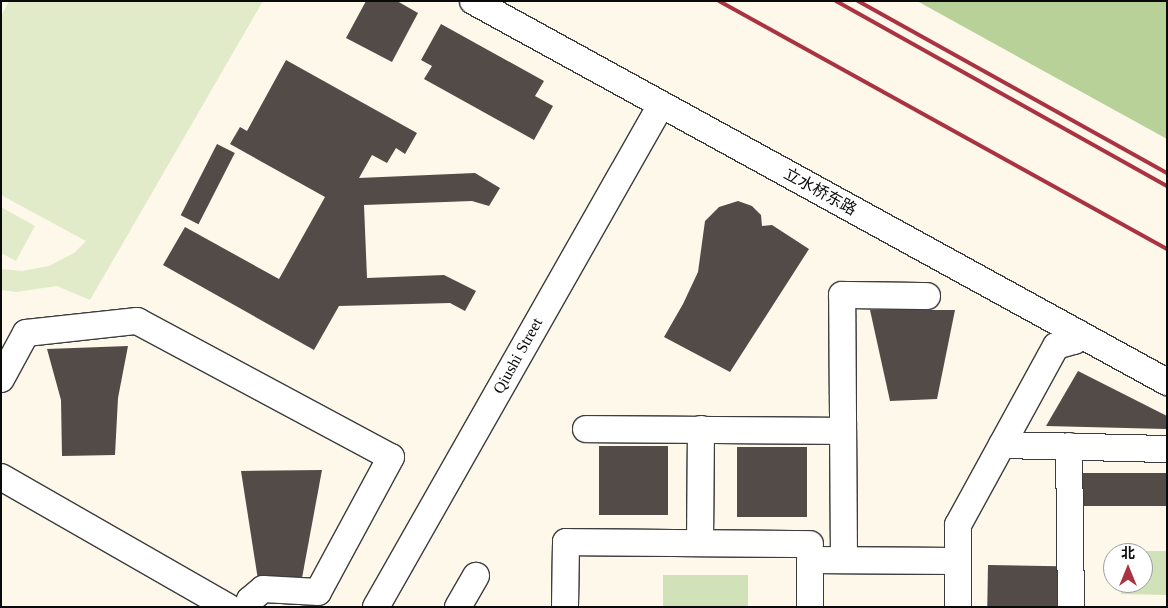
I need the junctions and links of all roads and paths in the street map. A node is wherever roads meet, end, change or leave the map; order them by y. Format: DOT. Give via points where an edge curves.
graph roads {
  1 [pos="473,1"];
  2 [pos="661,105"];
  3 [pos="927,296"];
  4 [pos="1078,333"];
  5 [pos="1,379"];
  6 [pos="1167,382"];
  7 [pos="586,428"];
  8 [pos="701,430"];
  9 [pos="842,431"];
  10 [pos="1002,445"];
  11 [pos="1069,446"];
  12 [pos="1167,449"];
  13 [pos="1,477"];
  14 [pos="700,542"];
  15 [pos="810,552"];
  16 [pos="844,552"];
  17 [pos="957,561"];
  18 [pos="476,576"];
  19 [pos="228,607"];
  20 [pos="249,607"];
  21 [pos="376,607"];
  22 [pos="458,607"];
  23 [pos="565,607"];
  24 [pos="810,607"];
  25 [pos="958,607"];
  26 [pos="1070,607"];
  1 -- 2 [label="street, 立水桥东路"];
  2 -- 4 [label="street, 立水桥东路"];
  2 -- 21 [label="street, Qiushi Street"];
  3 -- 9 [label="street" via="842,295"];
  4 -- 6 [label="street, 立水桥东路"];
  4 -- 10 [label="street" via="1074,341 1056,346"];
  5 -- 20 [label="street" via="26,333 137,321 391,458 318,592 263,589 250,600"];
  7 -- 8 [label="street"];
  8 -- 9 [label="street"];
  8 -- 14 [label="street"];
  9 -- 16 [label="street"];
  10 -- 11 [label="street"];
  10 -- 17 [label="street" via="958,525"];
  11 -- 12 [label="street"];
  11 -- 26 [label="street"];
  13 -- 19 [label="street"];
  14 -- 15 [label="street"];
  14 -- 23 [label="street" via="566,542"];
  15 -- 16 [label="street"];
  15 -- 24 [label="street"];
  16 -- 17 [label="street"];
  17 -- 25 [label="street"];
  18 -- 22 [label="street"];
}
